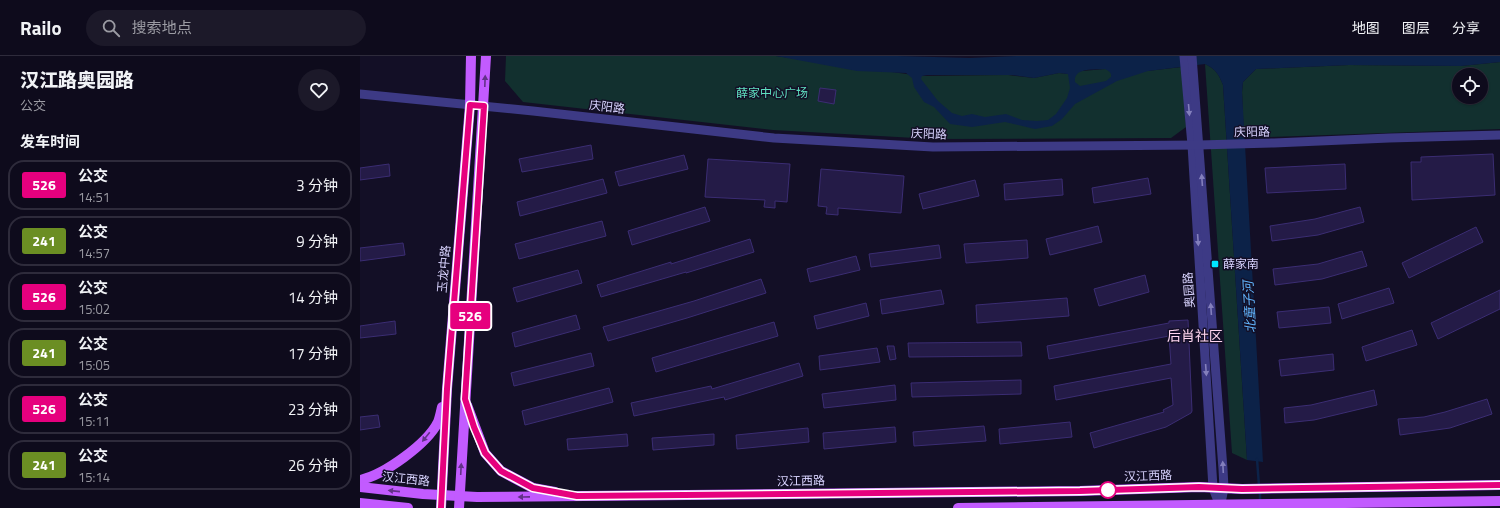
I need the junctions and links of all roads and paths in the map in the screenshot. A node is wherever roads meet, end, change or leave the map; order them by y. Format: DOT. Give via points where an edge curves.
graph roads {
  1 [pos="471,56"];
  2 [pos="486,56"];
  3 [pos="1184,56"];
  4 [pos="1192,56"];
  5 [pos="1190,71"];
  6 [pos="360,94"];
  7 [pos="470,105"];
  8 [pos="484,106"];
  9 [pos="1500,135"];
  10 [pos="1196,145"];
  11 [pos="447,389"];
  12 [pos="465,399"];
  13 [pos="360,480"];
  14 [pos="1500,485"];
  15 [pos="360,488"];
  16 [pos="1213,488"];
  17 [pos="1224,488"];
  18 [pos="442,496"];
  19 [pos="459,496"];
  20 [pos="577,496"];
  21 [pos="1500,501"];
  22 [pos="360,503"];
  23 [pos="1220,507"];
  24 [pos="408,508"];
  25 [pos="441,508"];
  26 [pos="459,508"];
  27 [pos="958,508"];
  1 -- 7 [label="main road, 玉龙中路"];
  8 -- 2 [label="main road, one-way"];
  3 -- 5 [label="street"];
  4 -- 5 [label="street"];
  5 -- 10 [label="street, 奥园路"];
  6 -- 7 [label="street, 庆阳路"];
  7 -- 8 [label="street, 庆阳路"];
  7 -- 11 [label="main road, 玉龙中路"];
  8 -- 10 [label="street, 庆阳路" via="774,138 933,147"];
  8 -- 12 [label="main road"];
  9 -- 10 [label="street, 庆阳路"];
  10 -- 16 [label="street, 奥园路, one-way"];
  17 -- 10 [label="street, 奥园路, one-way"];
  11 -- 13 [label="main road, one-way" via="438,422 425,440 380,472"];
  11 -- 18 [label="main road, 玉龙中路"];
  19 -- 12 [label="main road, one-way"];
  12 -- 20 [label="main road" via="485,453 501,471 533,488"];
  14 -- 17 [label="main road, 汉江西路"];
  18 -- 15 [label="main road, 汉江西路, one-way"];
  16 -- 17 [label="main road, 汉江西路"];
  16 -- 20 [label="main road, 汉江西路"];
  16 -- 23 [label="street, 奥园路"];
  17 -- 23 [label="street, 奥园路"];
  18 -- 19 [label="main road, 汉江西路"];
  18 -- 25 [label="main road, 玉龙中路"];
  20 -- 19 [label="main road, 汉江西路, one-way"];
  19 -- 26 [label="main road"];
  21 -- 23 [label="main road"];
  22 -- 24 [label="main road"];
  23 -- 27 [label="main road"];
}
